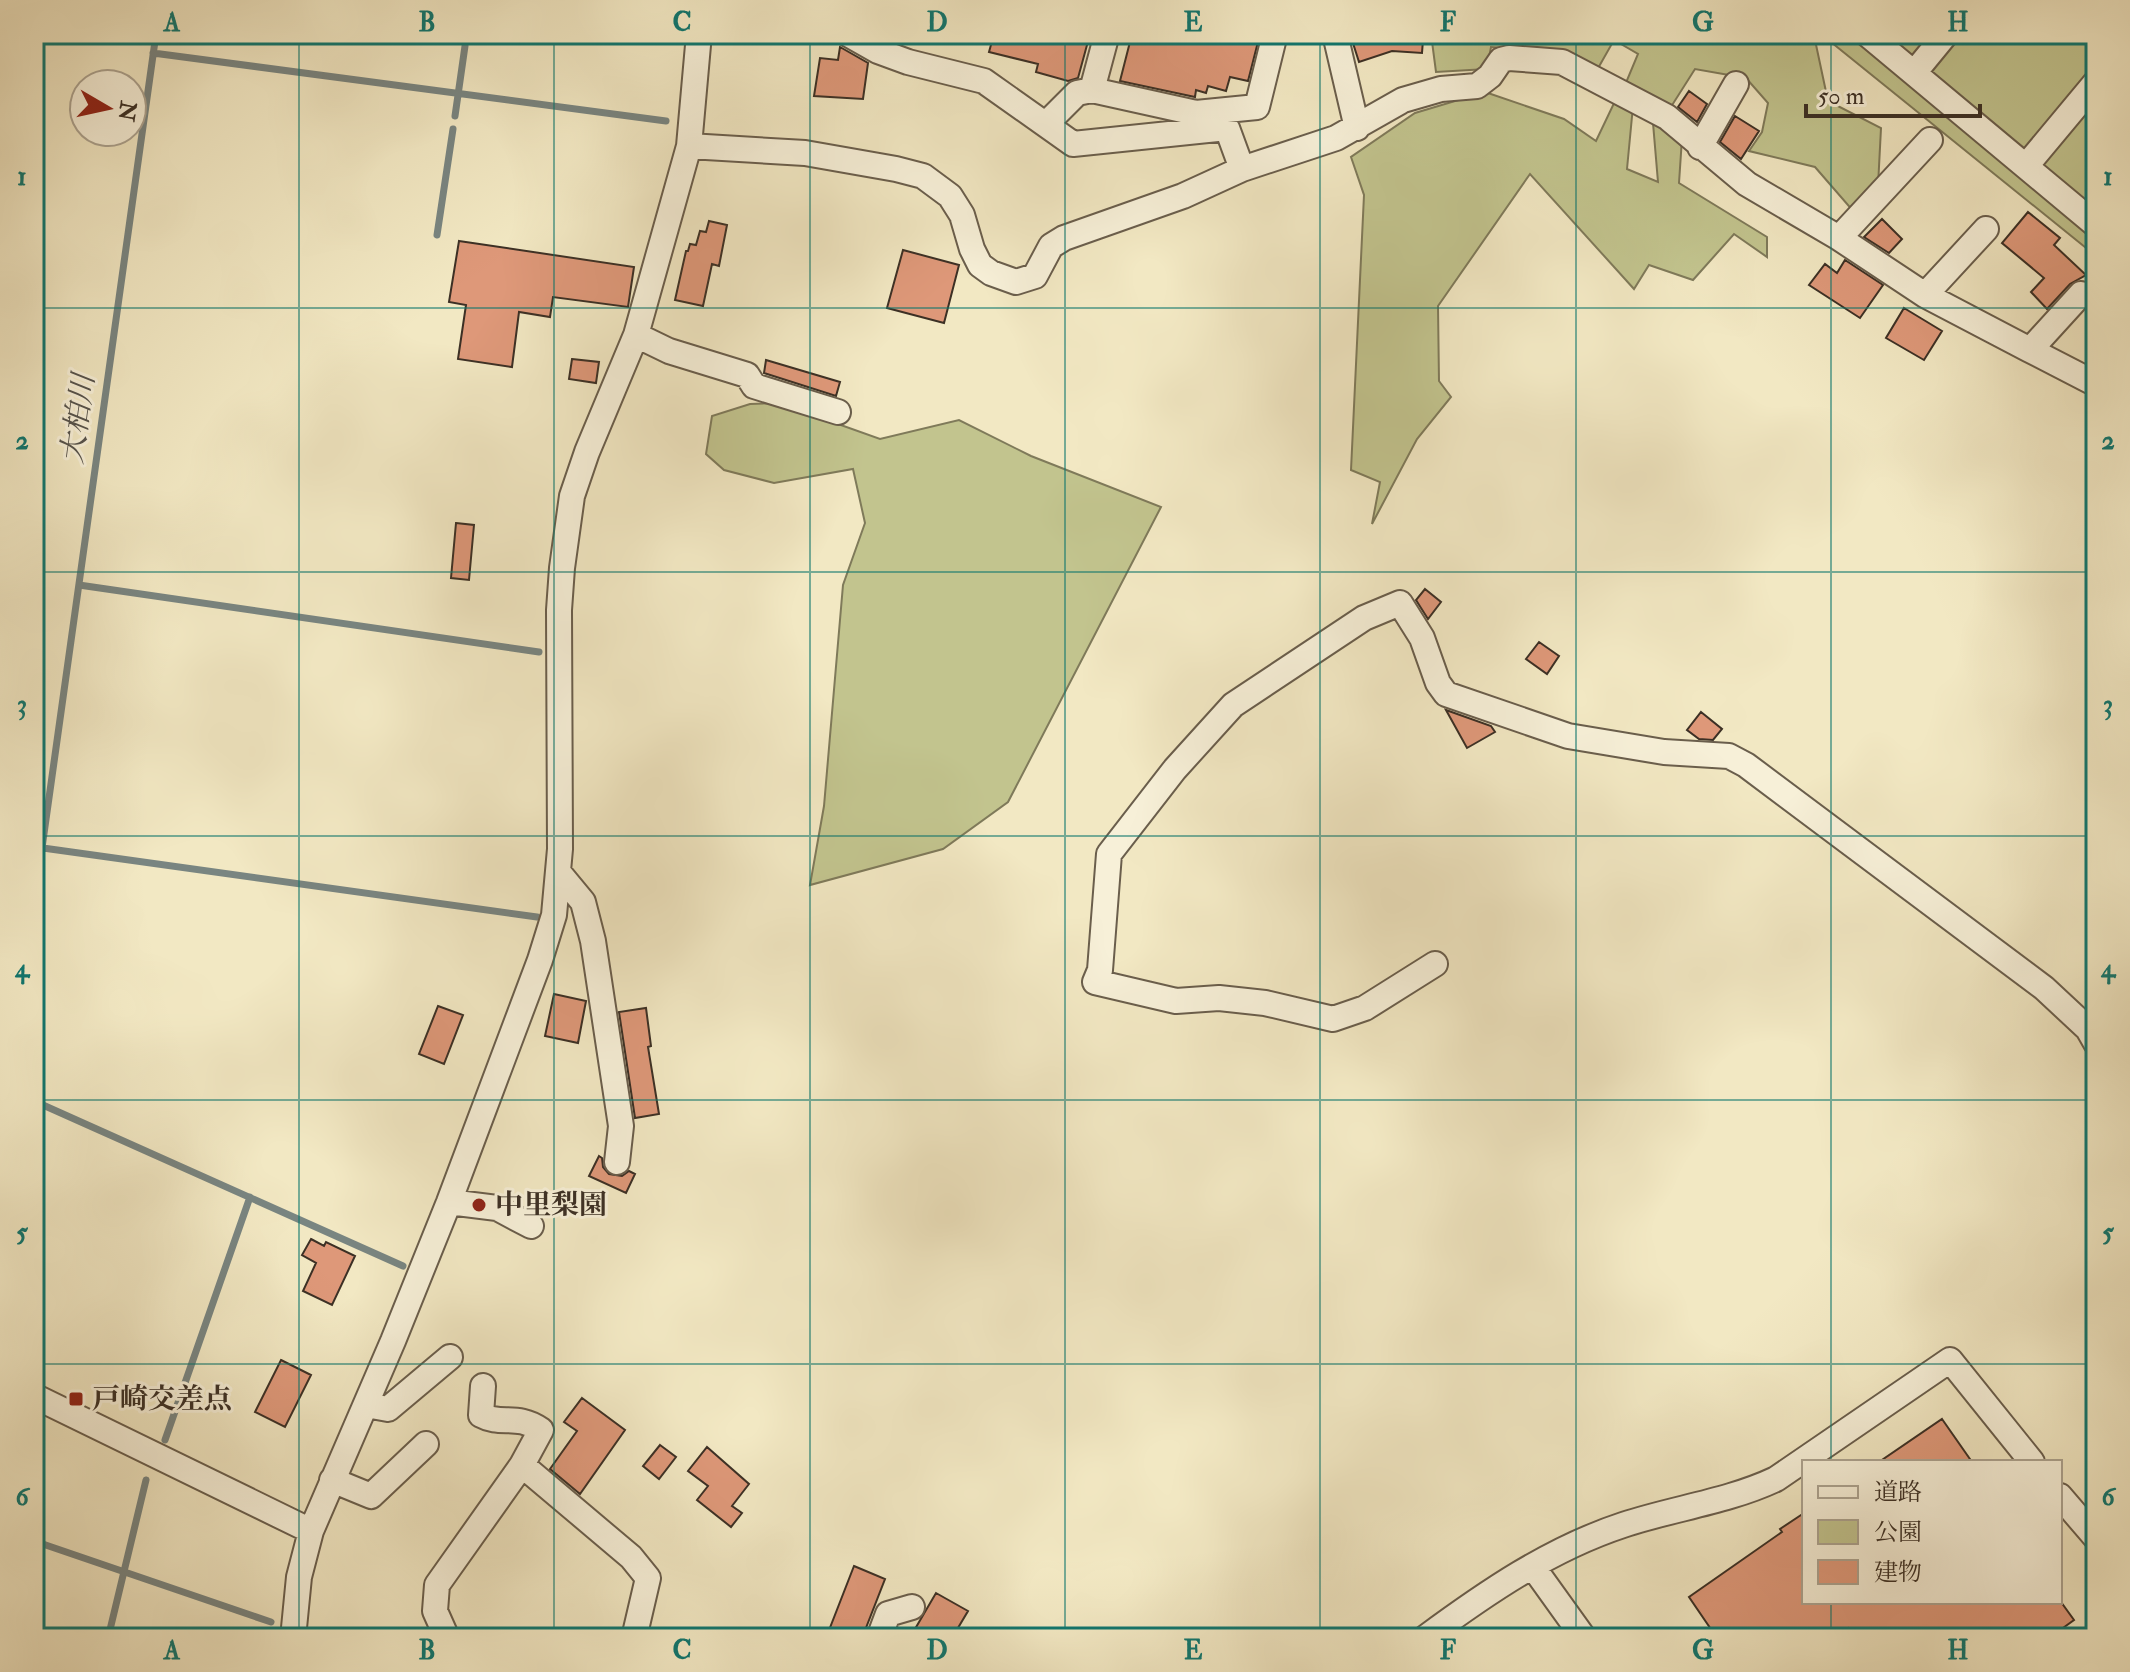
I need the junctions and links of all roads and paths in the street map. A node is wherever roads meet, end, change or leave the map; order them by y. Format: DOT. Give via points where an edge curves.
graph roads {
  1 [pos="699,34"];
  2 [pos="848,34"];
  3 [pos="1107,34"];
  4 [pos="1275,34"];
  5 [pos="1335,34"];
  6 [pos="1867,34"];
  7 [pos="1946,34"];
  8 [pos="1914,73"];
  9 [pos="2096,82"];
  10 [pos="1736,84"];
  11 [pos="1092,90"];
  12 [pos="1257,107"];
  13 [pos="1047,123"];
  14 [pos="1227,128"];
  15 [pos="1357,128"];
  16 [pos="1930,140"];
  17 [pos="689,146"];
  18 [pos="1700,147"];
  19 [pos="2026,166"];
  20 [pos="1242,169"];
  21 [pos="2096,225"];
  22 [pos="1986,229"];
  23 [pos="1839,238"];
  24 [pos="2081,294"];
  25 [pos="1925,295"];
  26 [pos="636,335"];
  27 [pos="2030,350"];
  28 [pos="2096,384"];
  29 [pos="838,412"];
  30 [pos="559,873"];
  31 [pos="1435,964"];
  32 [pos="2096,1043"];
  33 [pos="617,1162"];
  34 [pos="449,1202"];
  35 [pos="531,1226"];
  36 [pos="450,1357"];
  37 [pos="483,1386"];
  38 [pos="34,1396"];
  39 [pos="366,1405"];
  40 [pos="426,1444"];
  41 [pos="1804,1460"];
  42 [pos="2030,1460"];
  43 [pos="1802,1461"];
  44 [pos="522,1465"];
  45 [pos="332,1480"];
  46 [pos="2062,1498"];
  47 [pos="311,1531"];
  48 [pos="2096,1538"];
  49 [pos="1533,1567"];
  50 [pos="912,1607"];
  51 [pos="293,1638"];
  52 [pos="447,1638"];
  53 [pos="634,1638"];
  54 [pos="879,1638"];
  55 [pos="1425,1638"];
  56 [pos="1584,1638"];
  1 -- 17 [label="street"];
  2 -- 13 [label="street" via="908,62 984,81"];
  3 -- 11 [label="street"];
  4 -- 12 [label="street"];
  5 -- 15 [label="street"];
  6 -- 8 [label="street"];
  7 -- 8 [label="street"];
  8 -- 19 [label="street"];
  9 -- 19 [label="street"];
  10 -- 18 [label="street"];
  11 -- 12 [label="street" via="1196,113"];
  11 -- 13 [label="street" via="1077,93"];
  12 -- 14 [label="street"];
  13 -- 14 [label="street" via="1073,144"];
  14 -- 20 [label="street"];
  15 -- 18 [label="street" via="1403,100 1477,86 1509,58 1562,62 1667,117"];
  15 -- 20 [label="street"];
  16 -- 23 [label="street"];
  17 -- 20 [label="street" via="805,153 923,176 950,196 980,265 1016,282 1035,276 1051,246 1064,238"];
  17 -- 26 [label="street"];
  18 -- 23 [label="street" via="1747,184"];
  19 -- 21 [label="street"];
  22 -- 25 [label="street"];
  23 -- 25 [label="street"];
  24 -- 27 [label="street"];
  25 -- 27 [label="street"];
  26 -- 29 [label="street" via="747,375 754,386"];
  26 -- 30 [label="street" via="572,496 559,610"];
  27 -- 28 [label="street"];
  30 -- 33 [label="street" via="583,902 593,941 621,1126"];
  30 -- 34 [label="street" via="554,915 540,960"];
  31 -- 32 [label="street" via="1365,1008 1333,1019 1265,1003 1176,1001 1095,982 1109,854 1175,769 1233,705 1364,618 1400,603 1446,694 1568,736 1664,752 1729,756 1746,765 2044,988"];
  34 -- 35 [label="street" via="497,1208"];
  34 -- 39 [label="street"];
  36 -- 39 [label="street" via="388,1409"];
  37 -- 44 [label="street" via="481,1415 527,1420 541,1430"];
  38 -- 47 [label="street"];
  39 -- 45 [label="street"];
  40 -- 45 [label="street" via="371,1496"];
  41 -- 42 [label="street" via="1950,1360"];
  43 -- 49 [label="street" via="1745,1494 1623,1525 1566,1547"];
  44 -- 52 [label="street" via="437,1585 435,1611"];
  44 -- 53 [label="street" via="631,1557 648,1578"];
  45 -- 47 [label="street"];
  46 -- 48 [label="street"];
  47 -- 51 [label="street" via="299,1577"];
  49 -- 55 [label="street" via="1489,1591"];
  49 -- 56 [label="street"];
  50 -- 54 [label="street" via="888,1614"];
}
